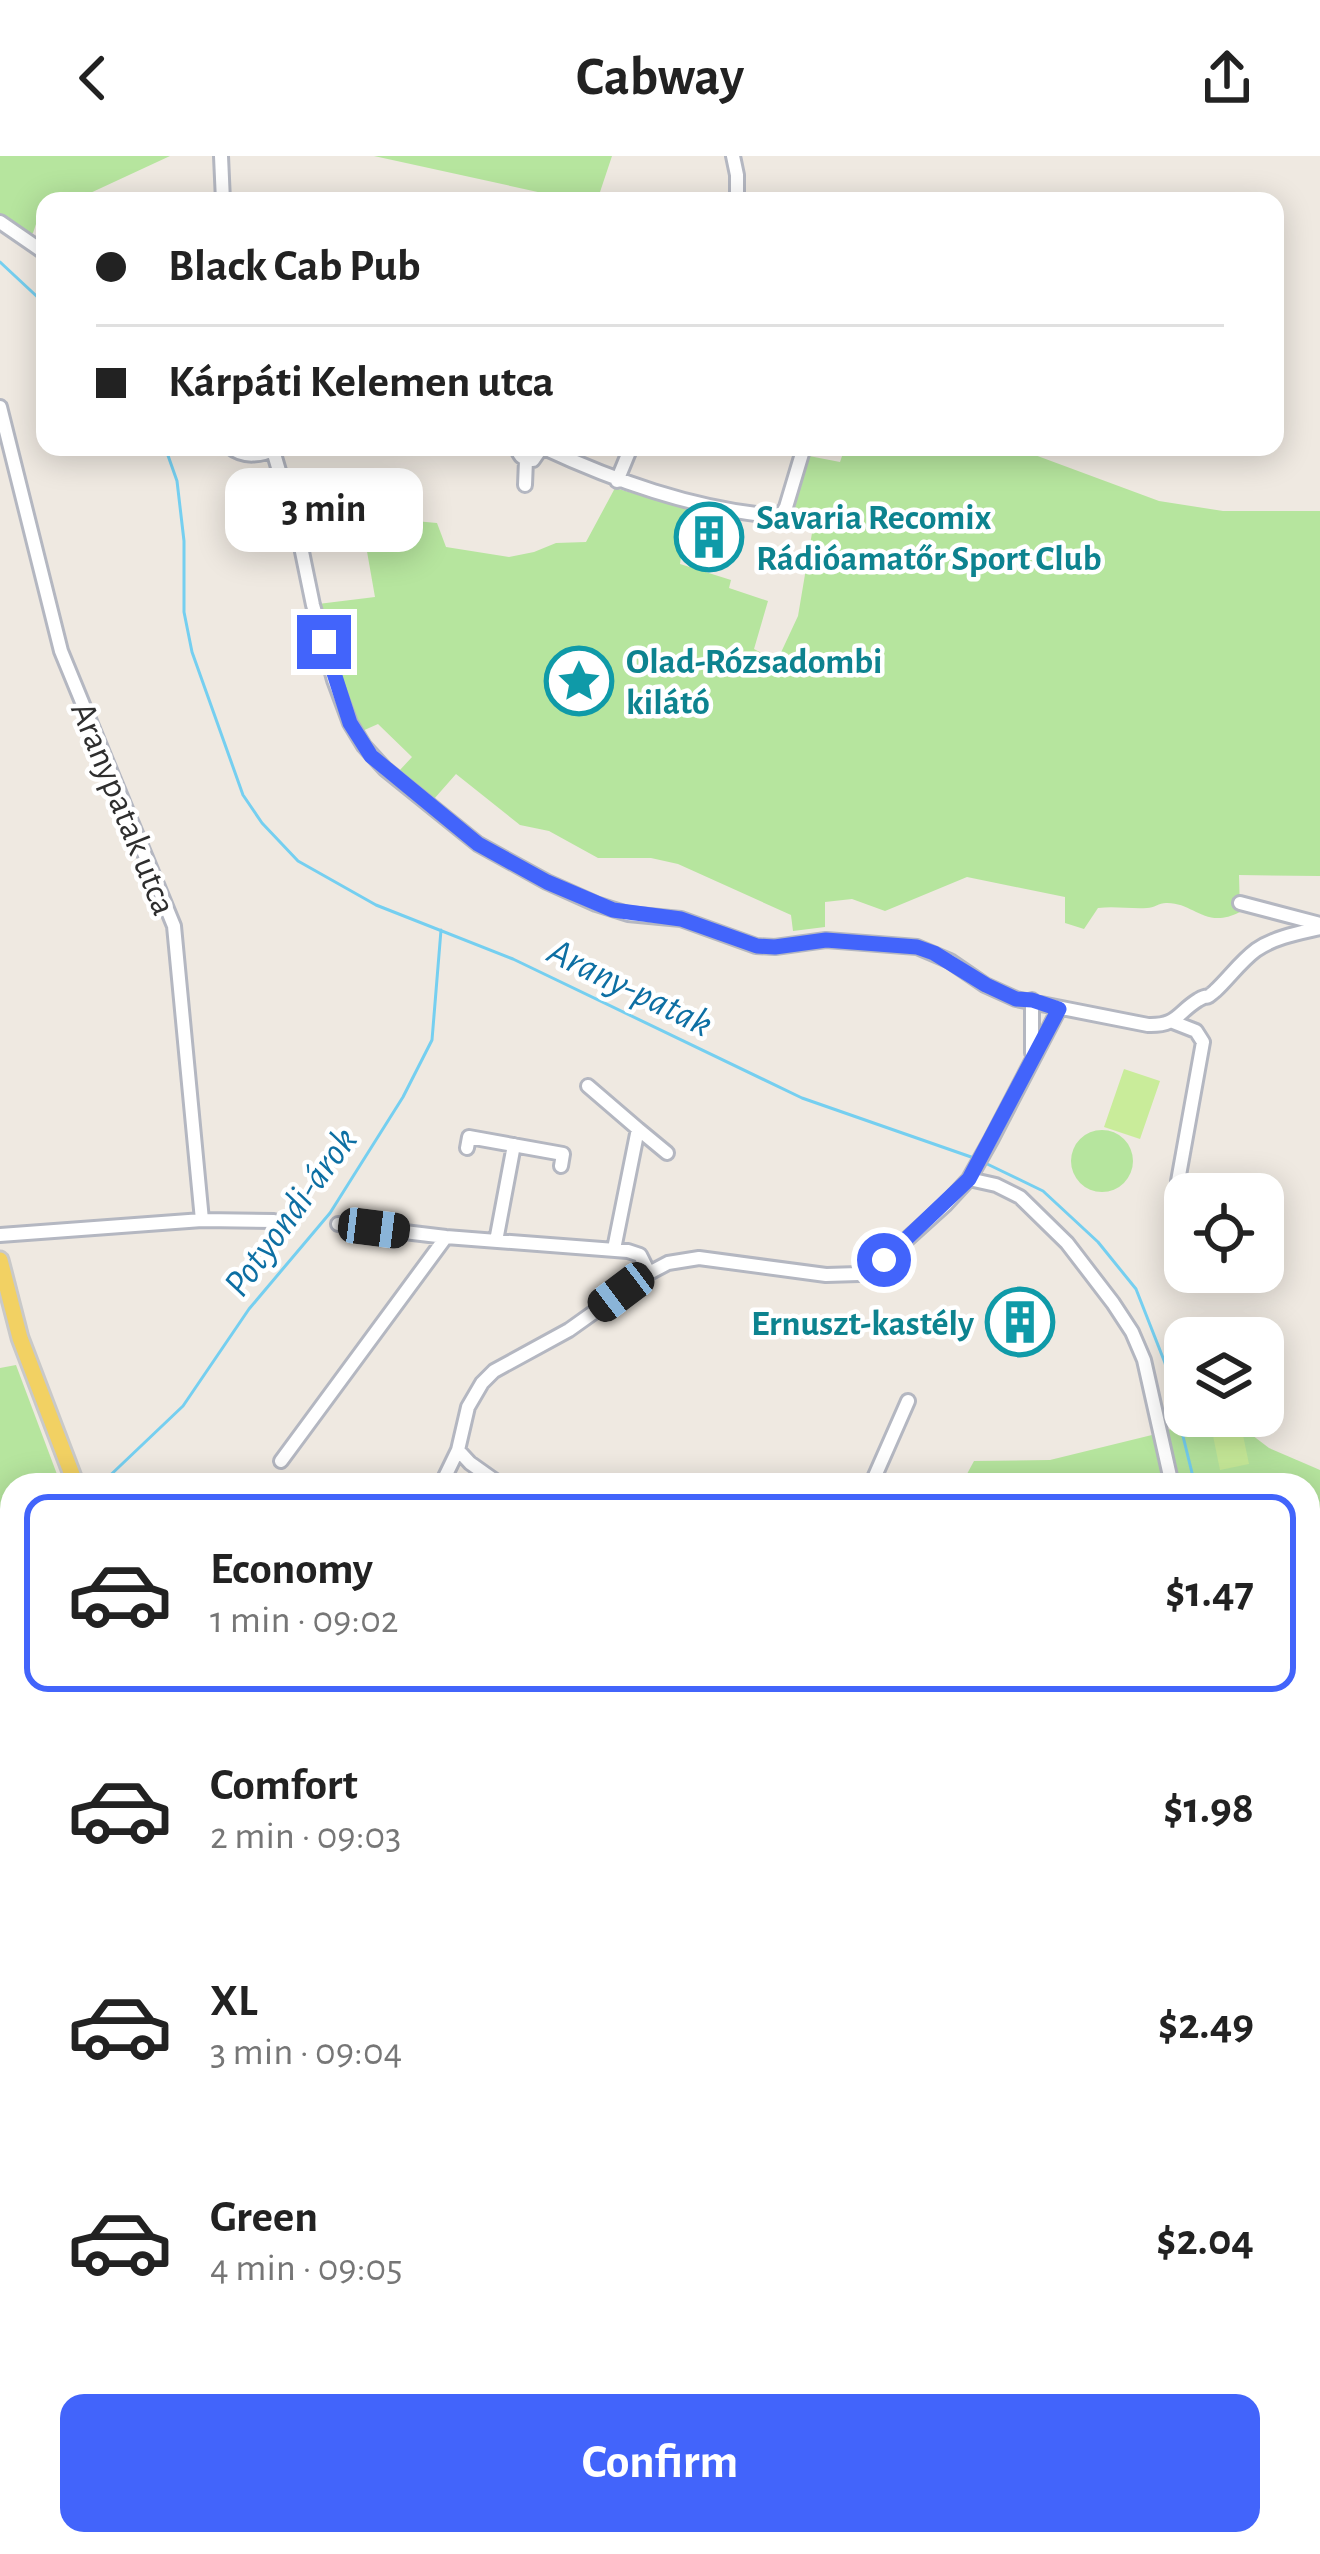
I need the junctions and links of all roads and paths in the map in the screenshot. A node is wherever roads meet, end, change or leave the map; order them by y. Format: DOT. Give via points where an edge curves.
graph roads {
  1 [pos="221,156"];
  2 [pos="733,156"];
  3 [pos="223,192"];
  4 [pos="737,192"];
  5 [pos="0,222"];
  6 [pos="36,247"];
  7 [pos="0,406"];
  8 [pos="276,456"];
  9 [pos="523,456"];
  10 [pos="538,456"];
  11 [pos="565,456"];
  12 [pos="627,456"];
  13 [pos="801,456"];
  14 [pos="526,460"];
  15 [pos="617,481"];
  16 [pos="525,485"];
  17 [pos="1240,903"];
  18 [pos="1320,926"];
  19 [pos="1032,1000"];
  20 [pos="1059,1009"];
  21 [pos="1173,1022"];
  22 [pos="1031,1062"];
  23 [pos="588,1086"];
  24 [pos="638,1129"];
  25 [pos="514,1145"];
  26 [pos="467,1148"];
  27 [pos="668,1153"];
  28 [pos="561,1166"];
  29 [pos="1179,1173"];
  30 [pos="971,1176"];
  31 [pos="202,1220"];
  32 [pos="274,1221"];
  33 [pos="338,1224"];
  34 [pos="0,1234"];
  35 [pos="446,1237"];
  36 [pos="496,1240"];
  37 [pos="614,1250"];
  38 [pos="0,1260"];
  39 [pos="650,1273"];
  40 [pos="908,1401"];
  41 [pos="458,1450"];
  42 [pos="281,1461"];
  43 [pos="71,1473"];
  44 [pos="447,1473"];
  45 [pos="484,1473"];
  46 [pos="876,1473"];
  47 [pos="1169,1473"];
  1 -- 3 [label="street"];
  2 -- 4 [label="street"];
  5 -- 6 [label="street"];
  7 -- 31 [label="street, Aranypatak utca" via="61,651 174,926"];
  8 -- 19 [label="street" via="350,723 385,769 478,844 613,910 681,919 757,946 826,940 917,947"];
  9 -- 14 [label="street"];
  10 -- 14 [label="street"];
  11 -- 15 [label="street"];
  12 -- 15 [label="street"];
  13 -- 15 [label="street" via="782,514"];
  14 -- 16 [label="street"];
  17 -- 18 [label="street"];
  18 -- 21 [label="street" via="1259,948"];
  19 -- 20 [label="street"];
  19 -- 22 [label="street"];
  20 -- 21 [label="street"];
  20 -- 22 [label="street"];
  21 -- 29 [label="street" via="1203,1042"];
  22 -- 30 [label="street"];
  23 -- 24 [label="street"];
  24 -- 27 [label="street"];
  24 -- 37 [label="street"];
  25 -- 26 [label="street" via="469,1137"];
  25 -- 28 [label="street" via="563,1154"];
  25 -- 36 [label="street"];
  30 -- 39 [label="street" via="859,1274 700,1258"];
  30 -- 47 [label="street" via="1020,1197 1113,1303 1144,1360"];
  31 -- 32 [label="street"];
  31 -- 34 [label="street"];
  33 -- 35 [label="street"];
  35 -- 36 [label="street"];
  35 -- 42 [label="street"];
  36 -- 37 [label="street"];
  37 -- 39 [label="street" via="640,1255"];
  38 -- 43 [label="main road"];
  39 -- 41 [label="street" via="482,1382"];
  40 -- 46 [label="street"];
  41 -- 44 [label="street"];
  41 -- 45 [label="street"];
}
